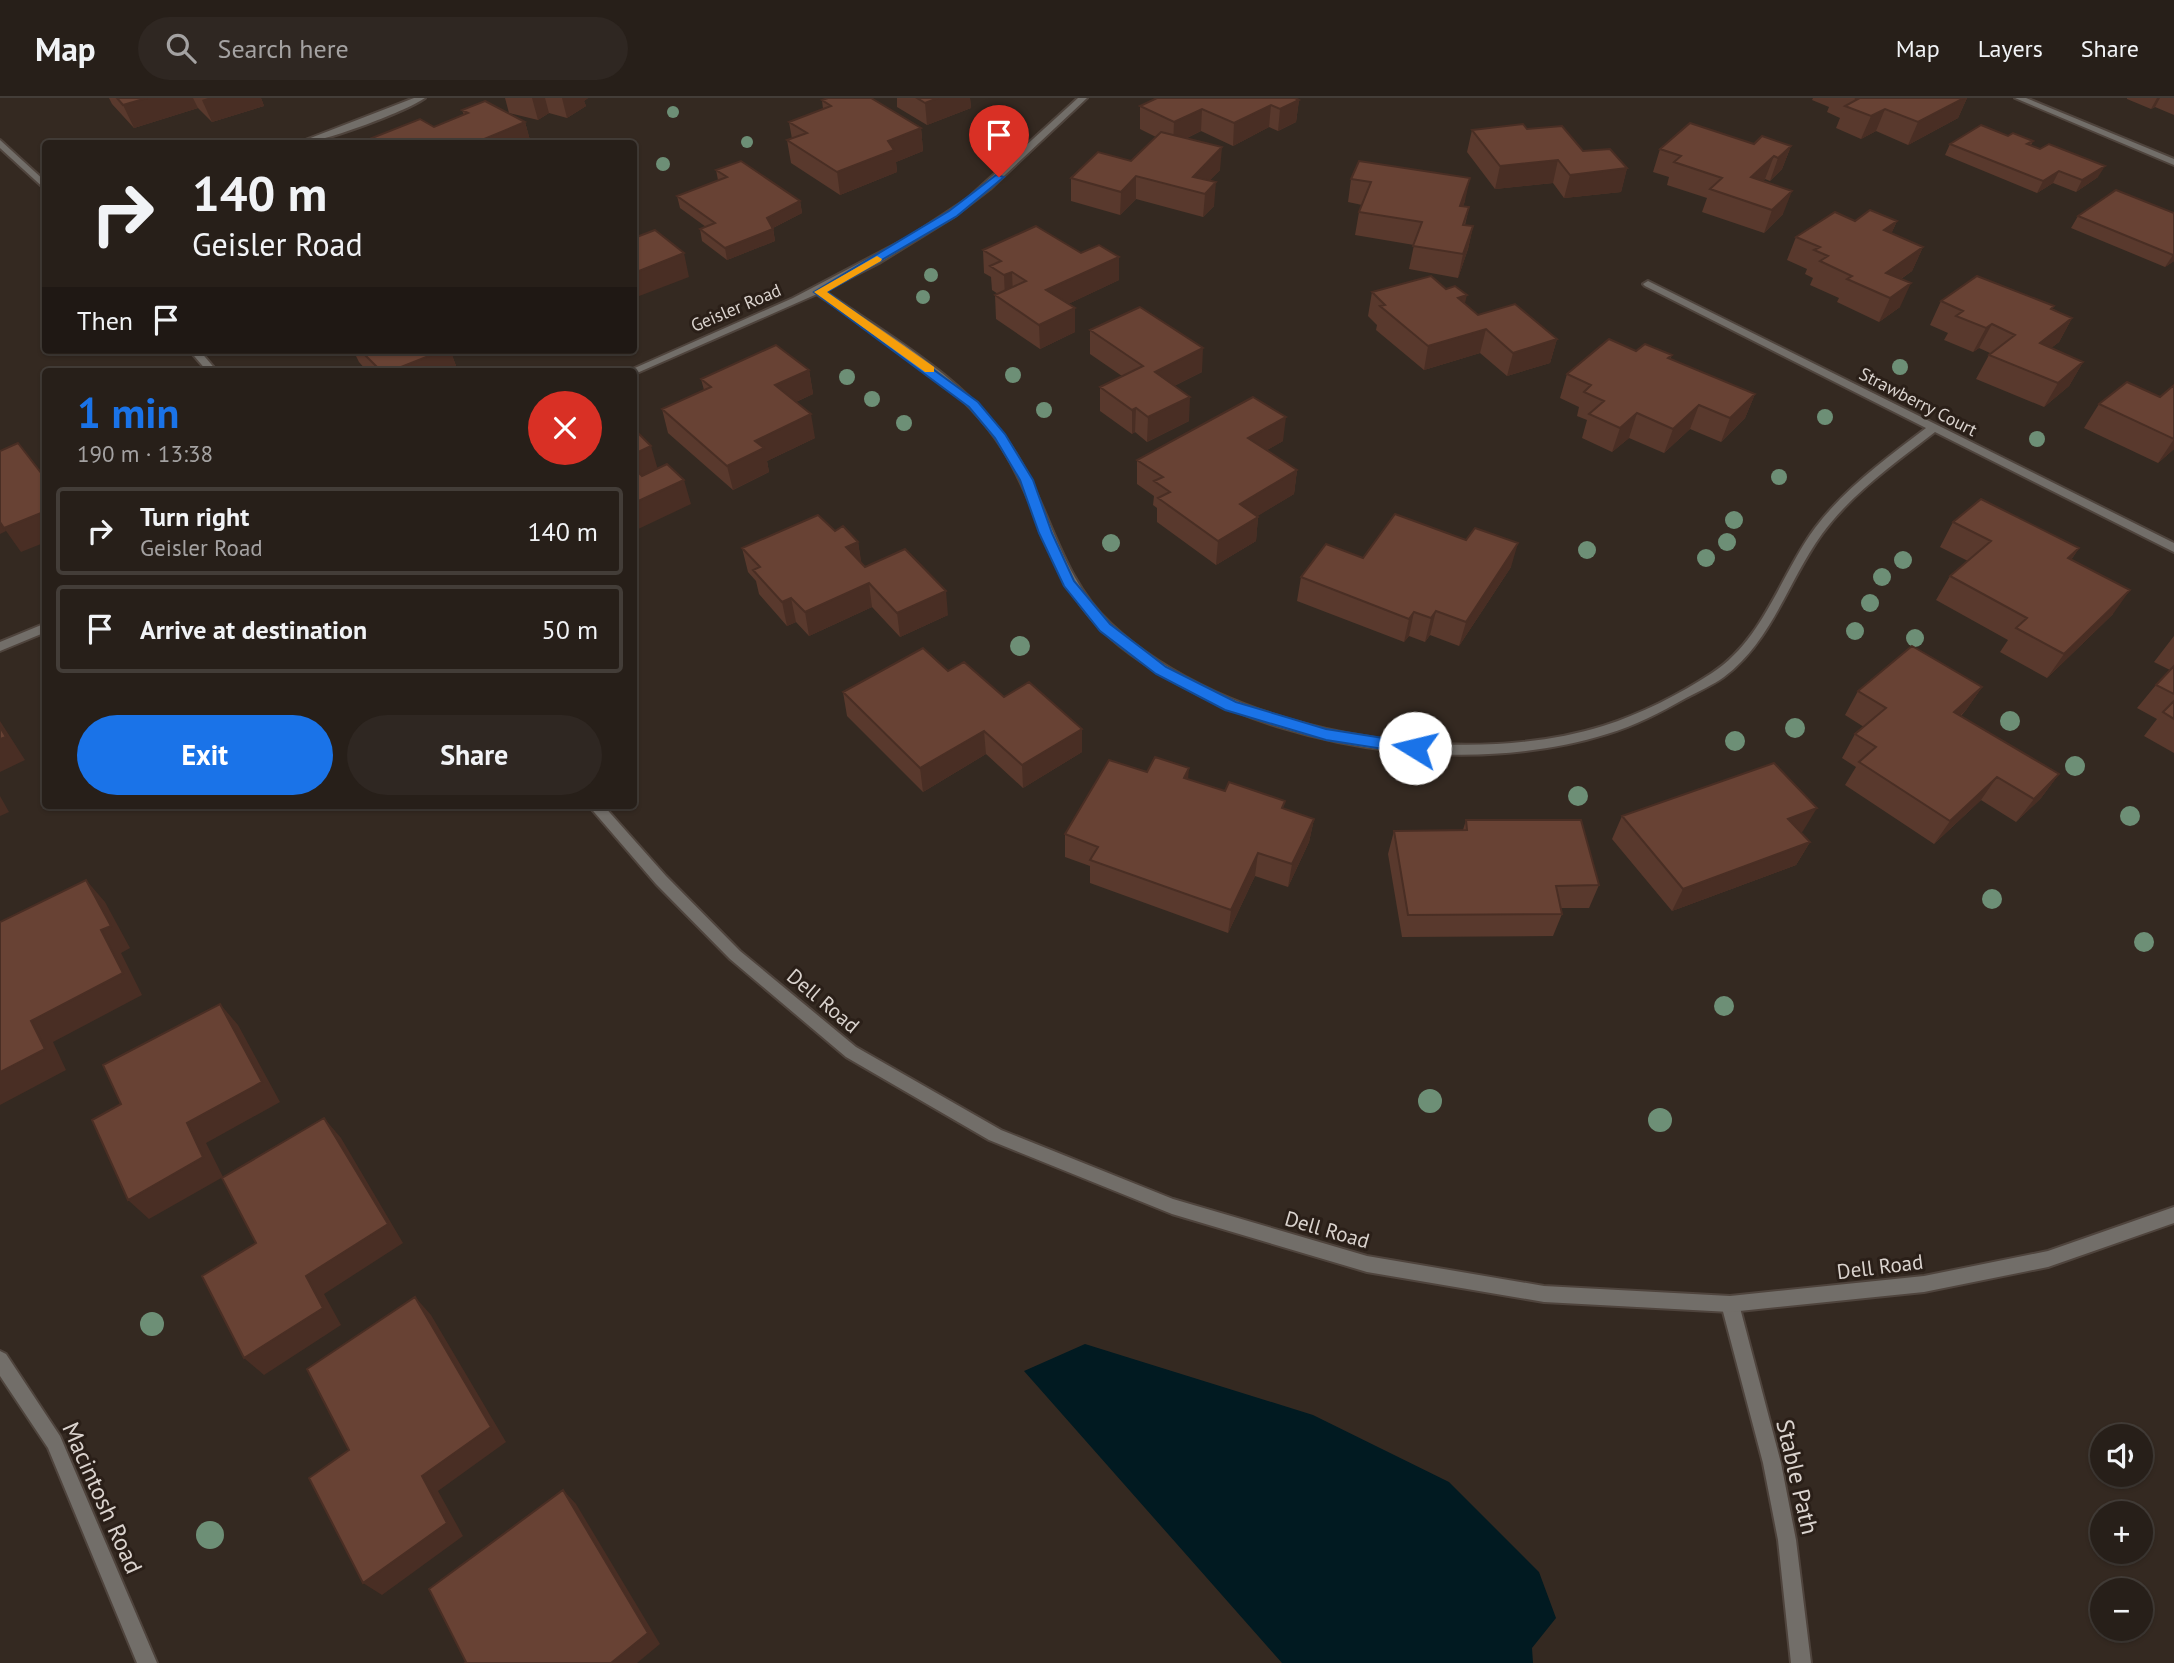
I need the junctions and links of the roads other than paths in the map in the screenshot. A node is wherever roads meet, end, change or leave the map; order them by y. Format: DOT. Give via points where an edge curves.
graph roads {
  1 [pos="421,98"];
  2 [pos="1083,98"];
  3 [pos="2019,98"];
  4 [pos="311,140"];
  5 [pos="0,143"];
  6 [pos="2174,162"];
  7 [pos="42,183"];
  8 [pos="1648,284"];
  9 [pos="820,292"];
  10 [pos="197,354"];
  11 [pos="209,368"];
  12 [pos="637,369"];
  13 [pos="1932,429"];
  14 [pos="2174,548"];
  15 [pos="42,629"];
  16 [pos="0,647"];
  17 [pos="599,809"];
  18 [pos="2174,1215"];
  19 [pos="1730,1304"];
  20 [pos="0,1360"];
  21 [pos="147,1663"];
  22 [pos="1801,1663"];
  1 -- 4 [label="street"];
  2 -- 9 [label="street, Geisler Road" via="953,214"];
  3 -- 6 [label="street"];
  5 -- 7 [label="street"];
  8 -- 13 [label="street, Strawberry Court"];
  9 -- 12 [label="street, Geisler Road"];
  9 -- 13 [label="street" via="974,404 1027,480 1068,583 1105,628 1152,664 1231,706 1326,734 1415,748 1504,748 1594,734 1663,706 1723,671 1764,627 1787,579 1820,529 1861,484"];
  10 -- 11 [label="street"];
  13 -- 14 [label="street, Strawberry Court"];
  15 -- 16 [label="street"];
  17 -- 19 [label="street, Dell Road" via="735,955 851,1052 995,1135 1172,1206 1367,1264 1544,1294"];
  18 -- 19 [label="street, Dell Road" via="2048,1259 1936,1281"];
  19 -- 22 [label="street, Stable Path" via="1775,1476"];
  20 -- 21 [label="street, Macintosh Road" via="54,1442"];
}
